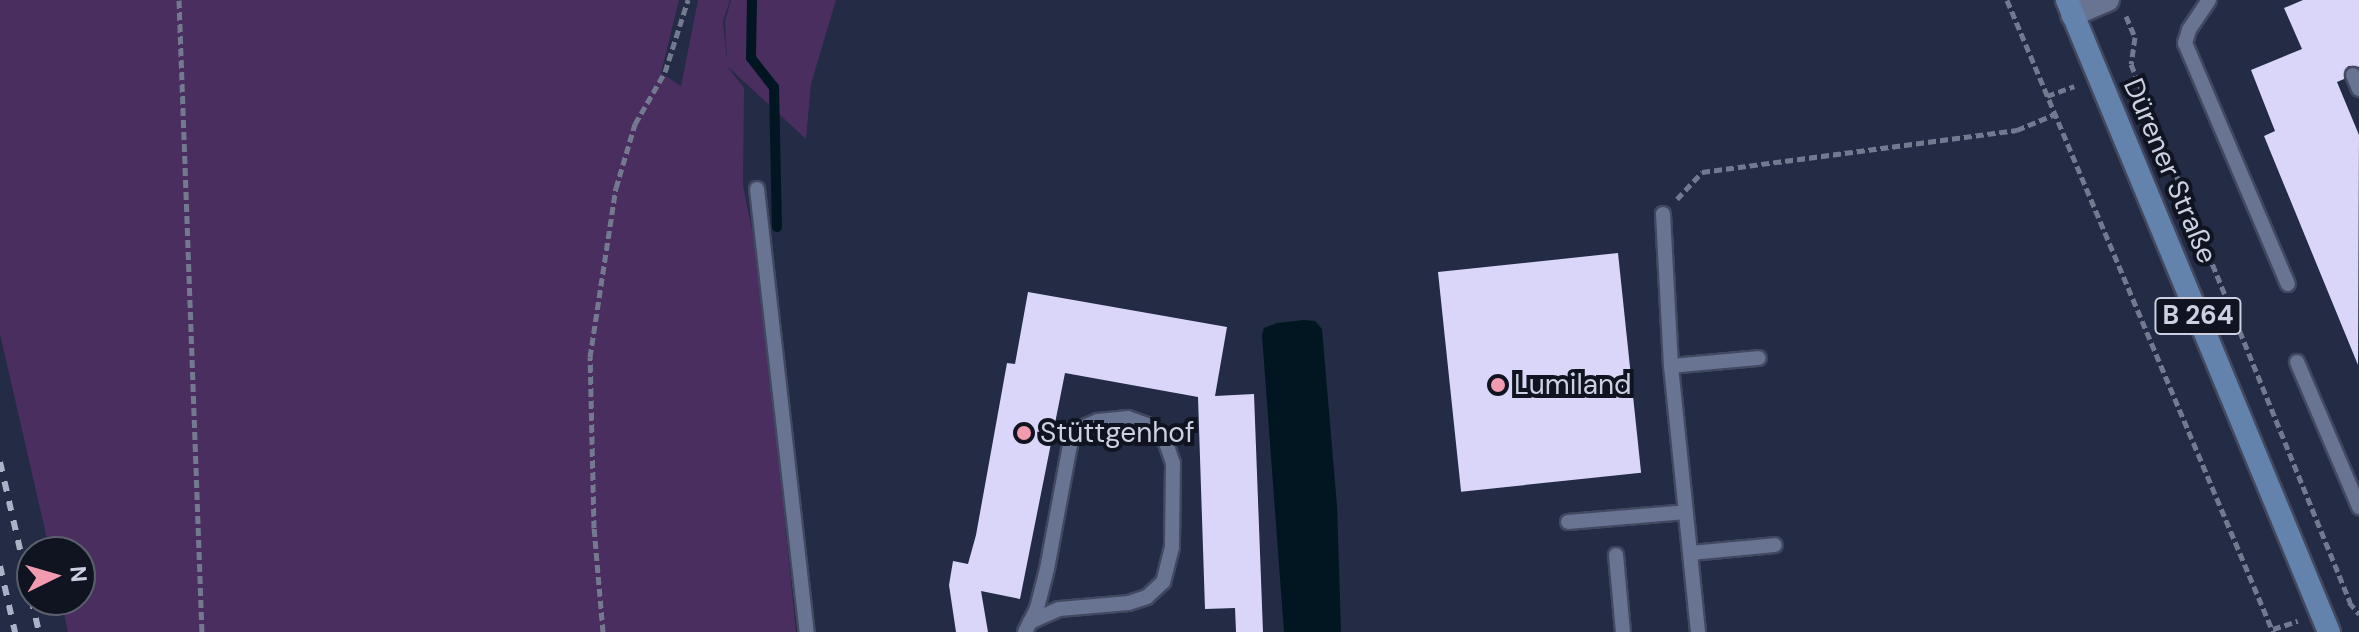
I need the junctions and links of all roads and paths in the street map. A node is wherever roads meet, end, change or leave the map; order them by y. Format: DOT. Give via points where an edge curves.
graph roads {
  1 [pos="179,0"];
  2 [pos="688,0"];
  3 [pos="2007,0"];
  4 [pos="2209,0"];
  5 [pos="2116,6"];
  6 [pos="2069,8"];
  7 [pos="2055,114"];
  8 [pos="757,189"];
  9 [pos="1663,214"];
  10 [pos="2288,284"];
  11 [pos="1759,358"];
  12 [pos="2297,362"];
  13 [pos="1671,366"];
  14 [pos="2359,507"];
  15 [pos="1686,512"];
  16 [pos="1568,522"];
  17 [pos="1775,545"];
  18 [pos="1691,553"];
  19 [pos="1616,555"];
  20 [pos="2350,602"];
  21 [pos="1028,627"];
  22 [pos="202,632"];
  23 [pos="603,632"];
  24 [pos="807,632"];
  25 [pos="1623,632"];
  26 [pos="1698,632"];
  27 [pos="2273,632"];
  28 [pos="2329,632"];
  1 -- 22 [label="path"];
  2 -- 23 [label="path" via="665,72 635,124 616,188 590,357 594,528"];
  3 -- 7 [label="path"];
  4 -- 10 [label="lane" via="2185,43"];
  5 -- 6 [label="street"];
  5 -- 20 [label="path" via="2135,37 2131,64"];
  6 -- 28 [label="main road, Dürener Straße / B 264"];
  7 -- 9 [label="path" via="2017,130 1702,172"];
  7 -- 27 [label="path"];
  8 -- 24 [label="lane"];
  9 -- 13 [label="lane"];
  11 -- 13 [label="lane"];
  12 -- 14 [label="lane"];
  13 -- 15 [label="lane"];
  15 -- 16 [label="lane"];
  15 -- 18 [label="lane"];
  17 -- 18 [label="lane"];
  18 -- 26 [label="lane"];
  19 -- 25 [label="lane"];
  21 -- 21 [label="lane" via="1047,569 1071,439 1098,421 1128,418 1150,426 1165,440 1173,463 1172,547 1163,582 1147,597 1059,609"];
}
